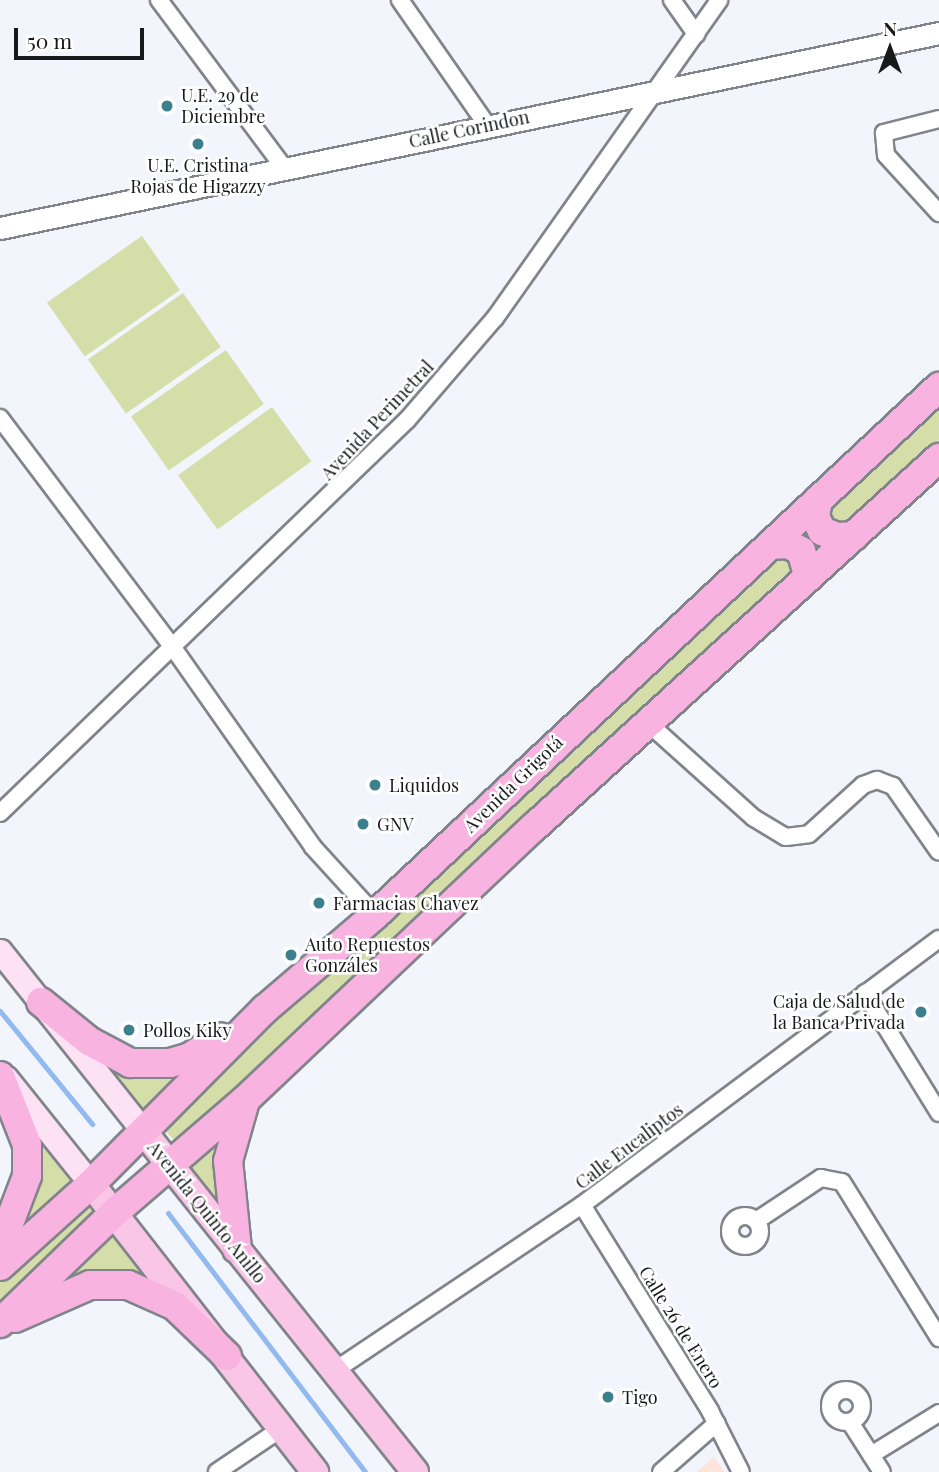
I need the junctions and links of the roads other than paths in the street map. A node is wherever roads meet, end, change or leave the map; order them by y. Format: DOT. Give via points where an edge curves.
graph roads {
  1 [pos="159,0"];
  2 [pos="400,0"];
  3 [pos="673,0"];
  4 [pos="719,0"];
  5 [pos="696,33"];
  6 [pos="939,33"];
  7 [pos="658,89"];
  8 [pos="939,119"];
  9 [pos="487,125"];
  10 [pos="284,168"];
  11 [pos="939,213"];
  12 [pos="0,228"];
  13 [pos="939,387"];
  14 [pos="0,418"];
  15 [pos="939,458"];
  16 [pos="818,500"];
  17 [pos="853,536"];
  18 [pos="770,545"];
  19 [pos="809,576"];
  20 [pos="174,649"];
  21 [pos="648,723"];
  22 [pos="0,813"];
  23 [pos="939,852"];
  24 [pos="375,915"];
  25 [pos="939,939"];
  26 [pos="0,951"];
  27 [pos="865,993"];
  28 [pos="41,1002"];
  29 [pos="265,1009"];
  30 [pos="0,1070"];
  31 [pos="0,1076"];
  32 [pos="245,1100"];
  33 [pos="939,1113"];
  34 [pos="143,1132"];
  35 [pos="170,1165"];
  36 [pos="91,1184"];
  37 [pos="582,1205"];
  38 [pos="114,1213"];
  39 [pos="757,1221"];
  40 [pos="0,1247"];
  41 [pos="237,1249"];
  42 [pos="0,1266"];
  43 [pos="0,1324"];
  44 [pos="939,1338"];
  45 [pos="227,1356"];
  46 [pos="334,1371"];
  47 [pos="939,1413"];
  48 [pos="850,1422"];
  49 [pos="717,1423"];
  50 [pos="282,1428"];
  51 [pos="871,1455"];
  52 [pos="413,1471"];
  53 [pos="217,1472"];
  54 [pos="315,1472"];
  55 [pos="661,1472"];
  56 [pos="741,1472"];
  57 [pos="882,1472"];
  1 -- 10 [label="street"];
  2 -- 9 [label="street"];
  3 -- 5 [label="street"];
  4 -- 5 [label="street, Avenida Perimetral"];
  5 -- 7 [label="street, Avenida Perimetral"];
  6 -- 7 [label="street, Calle Corindon"];
  7 -- 9 [label="street, Calle Corindon"];
  7 -- 20 [label="street, Avenida Perimetral" via="495,318 408,419"];
  8 -- 11 [label="street" via="884,133 886,155"];
  9 -- 10 [label="street, Calle Corindon"];
  10 -- 12 [label="street, Calle Corindon"];
  13 -- 16 [label="highway, Avenida Grigotá"];
  14 -- 20 [label="street"];
  15 -- 17 [label="highway"];
  16 -- 17 [label="highway" via="815,517 822,531 837,537"];
  16 -- 18 [label="highway, Avenida Grigotá"];
  17 -- 19 [label="highway"];
  18 -- 19 [label="highway" via="788,544 801,551"];
  18 -- 24 [label="highway, Avenida Grigotá"];
  19 -- 21 [label="highway"];
  20 -- 22 [label="street, Avenida Perimetral"];
  20 -- 24 [label="street" via="313,847"];
  21 -- 23 [label="street" via="754,818 786,837 809,834 863,785 877,779 893,786"];
  21 -- 32 [label="highway"];
  24 -- 29 [label="highway, Avenida Grigotá"];
  25 -- 27 [label="street, Calle Eucaliptos"];
  26 -- 28 [label="main road, Avenida Quinto Anillo"];
  27 -- 33 [label="street"];
  27 -- 37 [label="street, Calle Eucaliptos"];
  28 -- 29 [label="highway" via="111,1055 147,1066 188,1058"];
  28 -- 34 [label="main road, Avenida Quinto Anillo"];
  29 -- 34 [label="highway, Avenida Grigotá"];
  30 -- 36 [label="main road"];
  31 -- 40 [label="highway" via="27,1145 27,1176"];
  32 -- 35 [label="highway"];
  32 -- 41 [label="highway" via="228,1161"];
  34 -- 35 [label="main road, Avenida Quinto Anillo"];
  34 -- 36 [label="highway, Avenida Grigotá"];
  35 -- 38 [label="highway"];
  35 -- 41 [label="main road, Avenida Quinto Anillo"];
  36 -- 38 [label="main road"];
  36 -- 42 [label="highway, Avenida Grigotá"];
  37 -- 46 [label="street, Calle Eucaliptos"];
  37 -- 49 [label="street, Calle 26 de Enero"];
  38 -- 43 [label="highway"];
  38 -- 45 [label="main road"];
  39 -- 44 [label="street" via="821,1178 842,1182"];
  41 -- 46 [label="main road, Avenida Quinto Anillo"];
  43 -- 45 [label="highway" via="70,1291 90,1285 128,1285 175,1306"];
  45 -- 50 [label="main road"];
  46 -- 52 [label="main road, Avenida Quinto Anillo"];
  47 -- 51 [label="street"];
  48 -- 51 [label="street"];
  49 -- 55 [label="street"];
  49 -- 56 [label="street, Calle 26 de Enero"];
  50 -- 53 [label="street"];
  50 -- 54 [label="main road"];
  51 -- 57 [label="street"];
}
